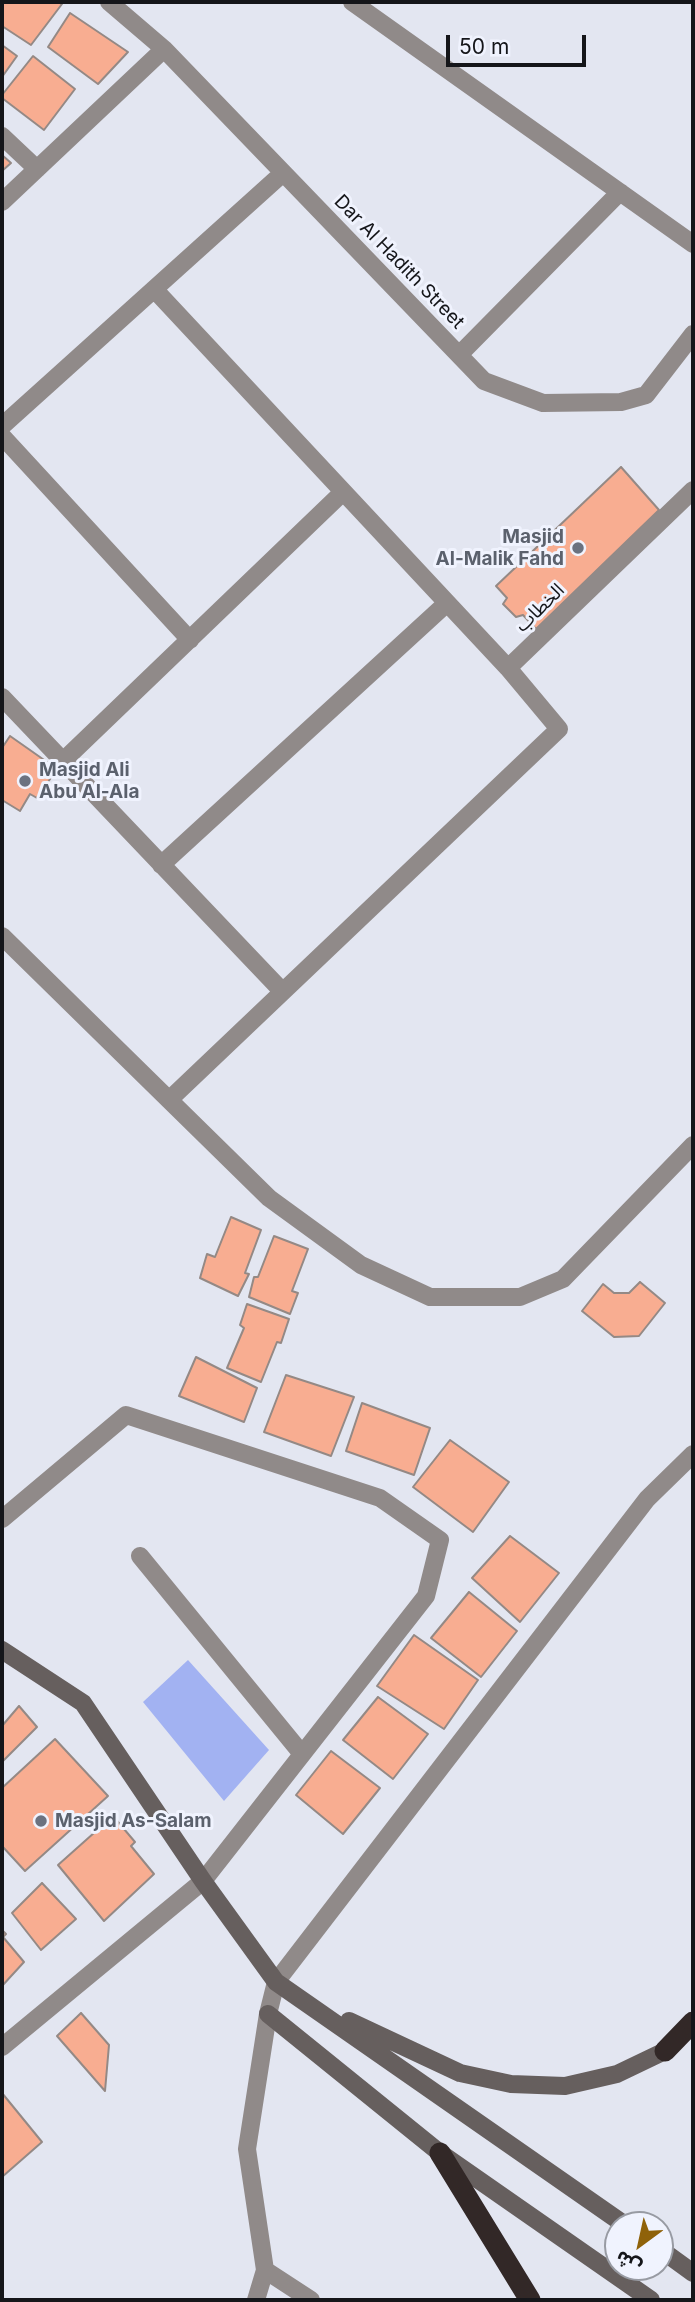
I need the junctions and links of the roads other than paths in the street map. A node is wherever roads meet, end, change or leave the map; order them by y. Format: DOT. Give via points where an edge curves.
graph roads {
  1 [pos="109,2"];
  2 [pos="352,2"];
  3 [pos="164,49"];
  4 [pos="2,136"];
  5 [pos="37,169"];
  6 [pos="283,173"];
  7 [pos="620,192"];
  8 [pos="2,202"];
  9 [pos="693,244"];
  10 [pos="154,289"];
  11 [pos="693,334"];
  12 [pos="459,355"];
  13 [pos="2,426"];
  14 [pos="2,436"];
  15 [pos="693,490"];
  16 [pos="343,492"];
  17 [pos="447,603"];
  18 [pos="190,640"];
  19 [pos="508,668"];
  20 [pos="2,697"];
  21 [pos="63,761"];
  22 [pos="161,864"];
  23 [pos="2,936"];
  24 [pos="282,991"];
  25 [pos="169,1100"];
  26 [pos="693,1145"];
  27 [pos="693,1454"];
  28 [pos="2,1519"];
  29 [pos="140,1556"];
  30 [pos="2,1650"];
  31 [pos="302,1754"];
  32 [pos="203,1881"];
  33 [pos="276,1982"];
  34 [pos="300,1997"];
  35 [pos="268,2014"];
  36 [pos="693,2022"];
  37 [pos="693,2037"];
  38 [pos="2,2047"];
  39 [pos="665,2051"];
  40 [pos="440,2153"];
  41 [pos="605,2211"];
  42 [pos="674,2259"];
  43 [pos="265,2270"];
  44 [pos="693,2273"];
  45 [pos="256,2300"];
  46 [pos="311,2300"];
  47 [pos="530,2300"];
  48 [pos="651,2300"];
  1 -- 3 [label="street, Dar Al Hadith Street"];
  2 -- 7 [label="street"];
  3 -- 5 [label="street"];
  3 -- 6 [label="street, Dar Al Hadith Street"];
  4 -- 5 [label="street"];
  5 -- 8 [label="street"];
  6 -- 10 [label="street"];
  6 -- 12 [label="street, Dar Al Hadith Street"];
  7 -- 9 [label="street"];
  7 -- 12 [label="street"];
  10 -- 13 [label="street"];
  10 -- 16 [label="street"];
  11 -- 12 [label="street, Dar Al Hadith Street" via="646,395 621,402 542,403 484,381"];
  14 -- 18 [label="street"];
  15 -- 19 [label="street, الخطاب"];
  16 -- 17 [label="street"];
  16 -- 18 [label="street"];
  17 -- 19 [label="street"];
  17 -- 22 [label="street"];
  18 -- 21 [label="street"];
  19 -- 24 [label="street" via="558,729"];
  20 -- 21 [label="street"];
  21 -- 22 [label="street"];
  22 -- 24 [label="street"];
  23 -- 25 [label="street"];
  24 -- 25 [label="street"];
  25 -- 26 [label="street" via="269,1198 361,1265 430,1297 520,1297 563,1279"];
  27 -- 33 [label="street" via="647,1499"];
  28 -- 31 [label="street" via="126,1415 380,1498 440,1540 426,1596"];
  29 -- 31 [label="street"];
  30 -- 32 [label="street" via="83,1703"];
  31 -- 32 [label="street"];
  32 -- 33 [label="street"];
  32 -- 38 [label="street"];
  33 -- 34 [label="street"];
  33 -- 35 [label="street"];
  34 -- 39 [label="street" via="460,2073 511,2084 565,2086 617,2074"];
  34 -- 41 [label="street"];
  35 -- 40 [label="street"];
  35 -- 43 [label="street" via="247,2149"];
  36 -- 39 [label="highway"];
  37 -- 39 [label="highway"];
  40 -- 47 [label="highway"];
  40 -- 48 [label="street"];
  42 -- 44 [label="street"];
  43 -- 45 [label="street"];
  43 -- 46 [label="street"];
}
